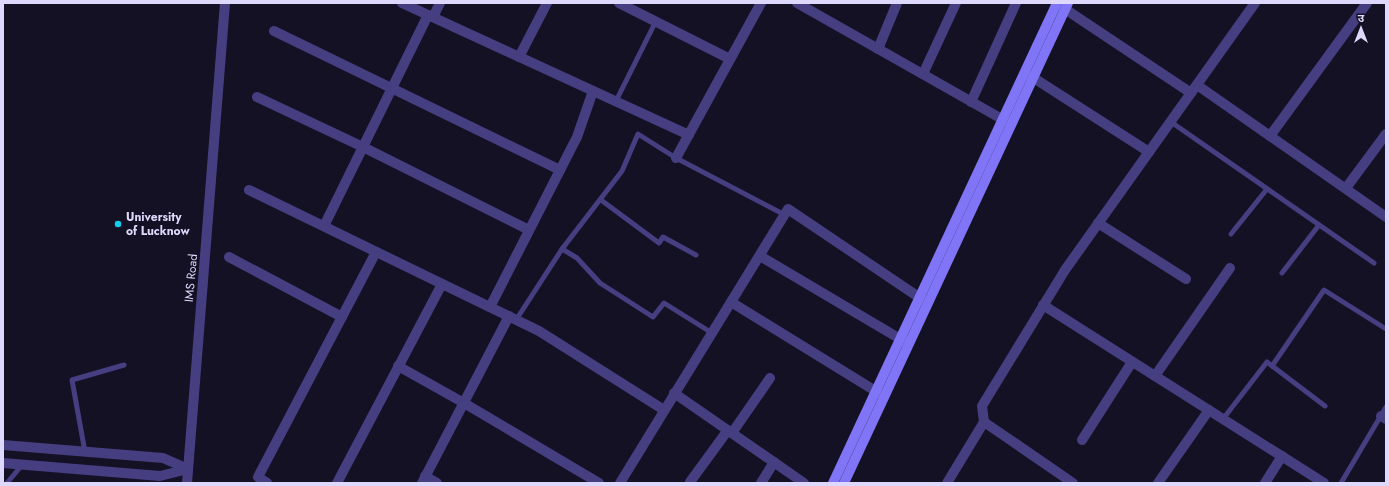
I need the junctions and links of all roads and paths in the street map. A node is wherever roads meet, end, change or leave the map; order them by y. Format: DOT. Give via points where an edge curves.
graph roads {
  1 [pos="225,3"];
  2 [pos="402,3"];
  3 [pos="440,3"];
  4 [pos="547,3"];
  5 [pos="619,3"];
  6 [pos="761,3"];
  7 [pos="897,3"];
  8 [pos="956,3"];
  9 [pos="1016,3"];
  10 [pos="1255,3"];
  11 [pos="1367,3"];
  12 [pos="801,4"];
  13 [pos="1060,4"];
  14 [pos="430,16"];
  15 [pos="656,22"];
  16 [pos="274,31"];
  17 [pos="878,49"];
  18 [pos="519,57"];
  19 [pos="730,59"];
  20 [pos="923,74"];
  21 [pos="1029,75"];
  22 [pos="1197,84"];
  23 [pos="392,88"];
  24 [pos="594,91"];
  25 [pos="1191,93"];
  26 [pos="257,97"];
  27 [pos="616,101"];
  28 [pos="971,102"];
  29 [pos="1007,122"];
  30 [pos="1170,122"];
  31 [pos="1386,134"];
  32 [pos="689,135"];
  33 [pos="1270,136"];
  34 [pos="363,147"];
  35 [pos="1149,152"];
  36 [pos="676,158"];
  37 [pos="560,170"];
  38 [pos="1346,188"];
  39 [pos="1267,189"];
  40 [pos="249,190"];
  41 [pos="601,200"];
  42 [pos="785,215"];
  43 [pos="1386,216"];
  44 [pos="1098,223"];
  45 [pos="1319,225"];
  46 [pos="324,226"];
  47 [pos="529,230"];
  48 [pos="1230,234"];
  49 [pos="562,249"];
  50 [pos="376,252"];
  51 [pos="696,255"];
  52 [pos="760,256"];
  53 [pos="230,257"];
  54 [pos="1374,263"];
  55 [pos="1230,268"];
  56 [pos="1282,273"];
  57 [pos="1186,279"];
  58 [pos="442,284"];
  59 [pos="924,300"];
  60 [pos="731,302"];
  61 [pos="1043,305"];
  62 [pos="490,307"];
  63 [pos="342,317"];
  64 [pos="513,318"];
  65 [pos="1386,329"];
  66 [pos="712,333"];
  67 [pos="905,341"];
  68 [pos="1132,362"];
  69 [pos="124,365"];
  70 [pos="398,366"];
  71 [pos="1272,366"];
  72 [pos="1155,376"];
  73 [pos="770,378"];
  74 [pos="674,393"];
  75 [pos="880,394"];
  76 [pos="464,403"];
  77 [pos="1325,406"];
  78 [pos="664,410"];
  79 [pos="1208,410"];
  80 [pos="1384,414"];
  81 [pos="1223,419"];
  82 [pos="984,422"];
  83 [pos="730,432"];
  84 [pos="1082,440"];
  85 [pos="3,445"];
  86 [pos="86,453"];
  87 [pos="1282,456"];
  88 [pos="774,462"];
  89 [pos="3,463"];
  90 [pos="23,464"];
  91 [pos="188,469"];
  92 [pos="423,480"];
  93 [pos="623,482"];
  94 [pos="690,482"];
  95 [pos="950,482"];
  96 [pos="7,483"];
  97 [pos="187,483"];
  98 [pos="267,483"];
  99 [pos="337,483"];
  100 [pos="436,483"];
  101 [pos="599,483"];
  102 [pos="761,483"];
  103 [pos="804,483"];
  104 [pos="833,483"];
  105 [pos="844,483"];
  106 [pos="1073,483"];
  107 [pos="1158,483"];
  108 [pos="1265,483"];
  109 [pos="1324,483"];
  110 [pos="1341,483"];
  1 -- 91 [label="street, IMS Road"];
  2 -- 14 [label="street"];
  3 -- 14 [label="street"];
  4 -- 18 [label="street"];
  5 -- 15 [label="street"];
  6 -- 19 [label="street"];
  7 -- 17 [label="street"];
  8 -- 20 [label="street"];
  9 -- 28 [label="street"];
  10 -- 22 [label="street"];
  11 -- 33 [label="street"];
  12 -- 17 [label="street"];
  13 -- 21 [label="street"];
  13 -- 25 [label="street"];
  14 -- 18 [label="street"];
  14 -- 23 [label="street"];
  15 -- 19 [label="street"];
  15 -- 27 [label="lane"];
  16 -- 23 [label="street"];
  17 -- 20 [label="street"];
  18 -- 24 [label="street"];
  19 -- 32 [label="street"];
  20 -- 28 [label="street"];
  21 -- 29 [label="street"];
  21 -- 35 [label="street"];
  22 -- 25 [label="street"];
  22 -- 33 [label="street"];
  23 -- 34 [label="street"];
  23 -- 37 [label="street"];
  24 -- 27 [label="street"];
  24 -- 37 [label="street" via="577,137"];
  25 -- 30 [label="street"];
  26 -- 34 [label="street"];
  27 -- 32 [label="street"];
  28 -- 29 [label="street"];
  29 -- 59 [label="street"];
  30 -- 35 [label="street"];
  30 -- 39 [label="lane"];
  31 -- 38 [label="street"];
  32 -- 36 [label="street"];
  33 -- 38 [label="street"];
  34 -- 46 [label="street"];
  34 -- 47 [label="street"];
  35 -- 44 [label="street"];
  36 -- 41 [label="lane" via="638,134 622,171"];
  36 -- 42 [label="lane"];
  37 -- 47 [label="street"];
  38 -- 43 [label="street"];
  39 -- 45 [label="lane"];
  39 -- 48 [label="lane"];
  40 -- 46 [label="street"];
  41 -- 49 [label="lane"];
  41 -- 51 [label="lane" via="659,243 663,237"];
  42 -- 52 [label="street"];
  42 -- 59 [label="street" via="788,209"];
  44 -- 57 [label="street"];
  44 -- 61 [label="street"];
  45 -- 54 [label="lane"];
  45 -- 56 [label="lane"];
  46 -- 50 [label="street"];
  47 -- 62 [label="street"];
  49 -- 64 [label="lane"];
  49 -- 66 [label="lane" via="577,258 600,283 653,317 664,303"];
  50 -- 58 [label="street"];
  50 -- 63 [label="street"];
  52 -- 60 [label="street"];
  52 -- 67 [label="street"];
  53 -- 63 [label="street"];
  55 -- 72 [label="street"];
  58 -- 62 [label="street"];
  58 -- 70 [label="street"];
  59 -- 67 [label="street"];
  60 -- 66 [label="street"];
  60 -- 75 [label="street"];
  61 -- 68 [label="street"];
  61 -- 82 [label="street" via="982,406"];
  62 -- 64 [label="street"];
  63 -- 98 [label="street" via="258,478"];
  64 -- 76 [label="street"];
  64 -- 78 [label="street" via="539,331"];
  65 -- 71 [label="lane" via="1324,290"];
  66 -- 74 [label="street"];
  67 -- 75 [label="street"];
  68 -- 72 [label="street"];
  68 -- 84 [label="street"];
  69 -- 86 [label="lane" via="72,380"];
  70 -- 76 [label="street"];
  70 -- 99 [label="street"];
  71 -- 77 [label="lane"];
  71 -- 81 [label="lane" via="1267,362"];
  72 -- 79 [label="street"];
  73 -- 83 [label="street"];
  74 -- 78 [label="street"];
  74 -- 83 [label="street"];
  75 -- 104 [label="street"];
  75 -- 105 [label="street"];
  76 -- 92 [label="street"];
  76 -- 101 [label="street"];
  78 -- 93 [label="street"];
  79 -- 81 [label="street"];
  79 -- 107 [label="street"];
  80 -- 110 [label="lane"];
  81 -- 87 [label="street"];
  82 -- 95 [label="street"];
  82 -- 106 [label="street"];
  83 -- 88 [label="street"];
  83 -- 94 [label="street"];
  85 -- 86 [label="street"];
  86 -- 91 [label="street" via="162,458"];
  87 -- 108 [label="street"];
  87 -- 109 [label="street"];
  88 -- 102 [label="street"];
  88 -- 103 [label="street"];
  89 -- 90 [label="street"];
  90 -- 91 [label="street" via="160,476"];
  90 -- 96 [label="lane"];
  91 -- 97 [label="street, IMS Road"];
  92 -- 100 [label="street"];
}
